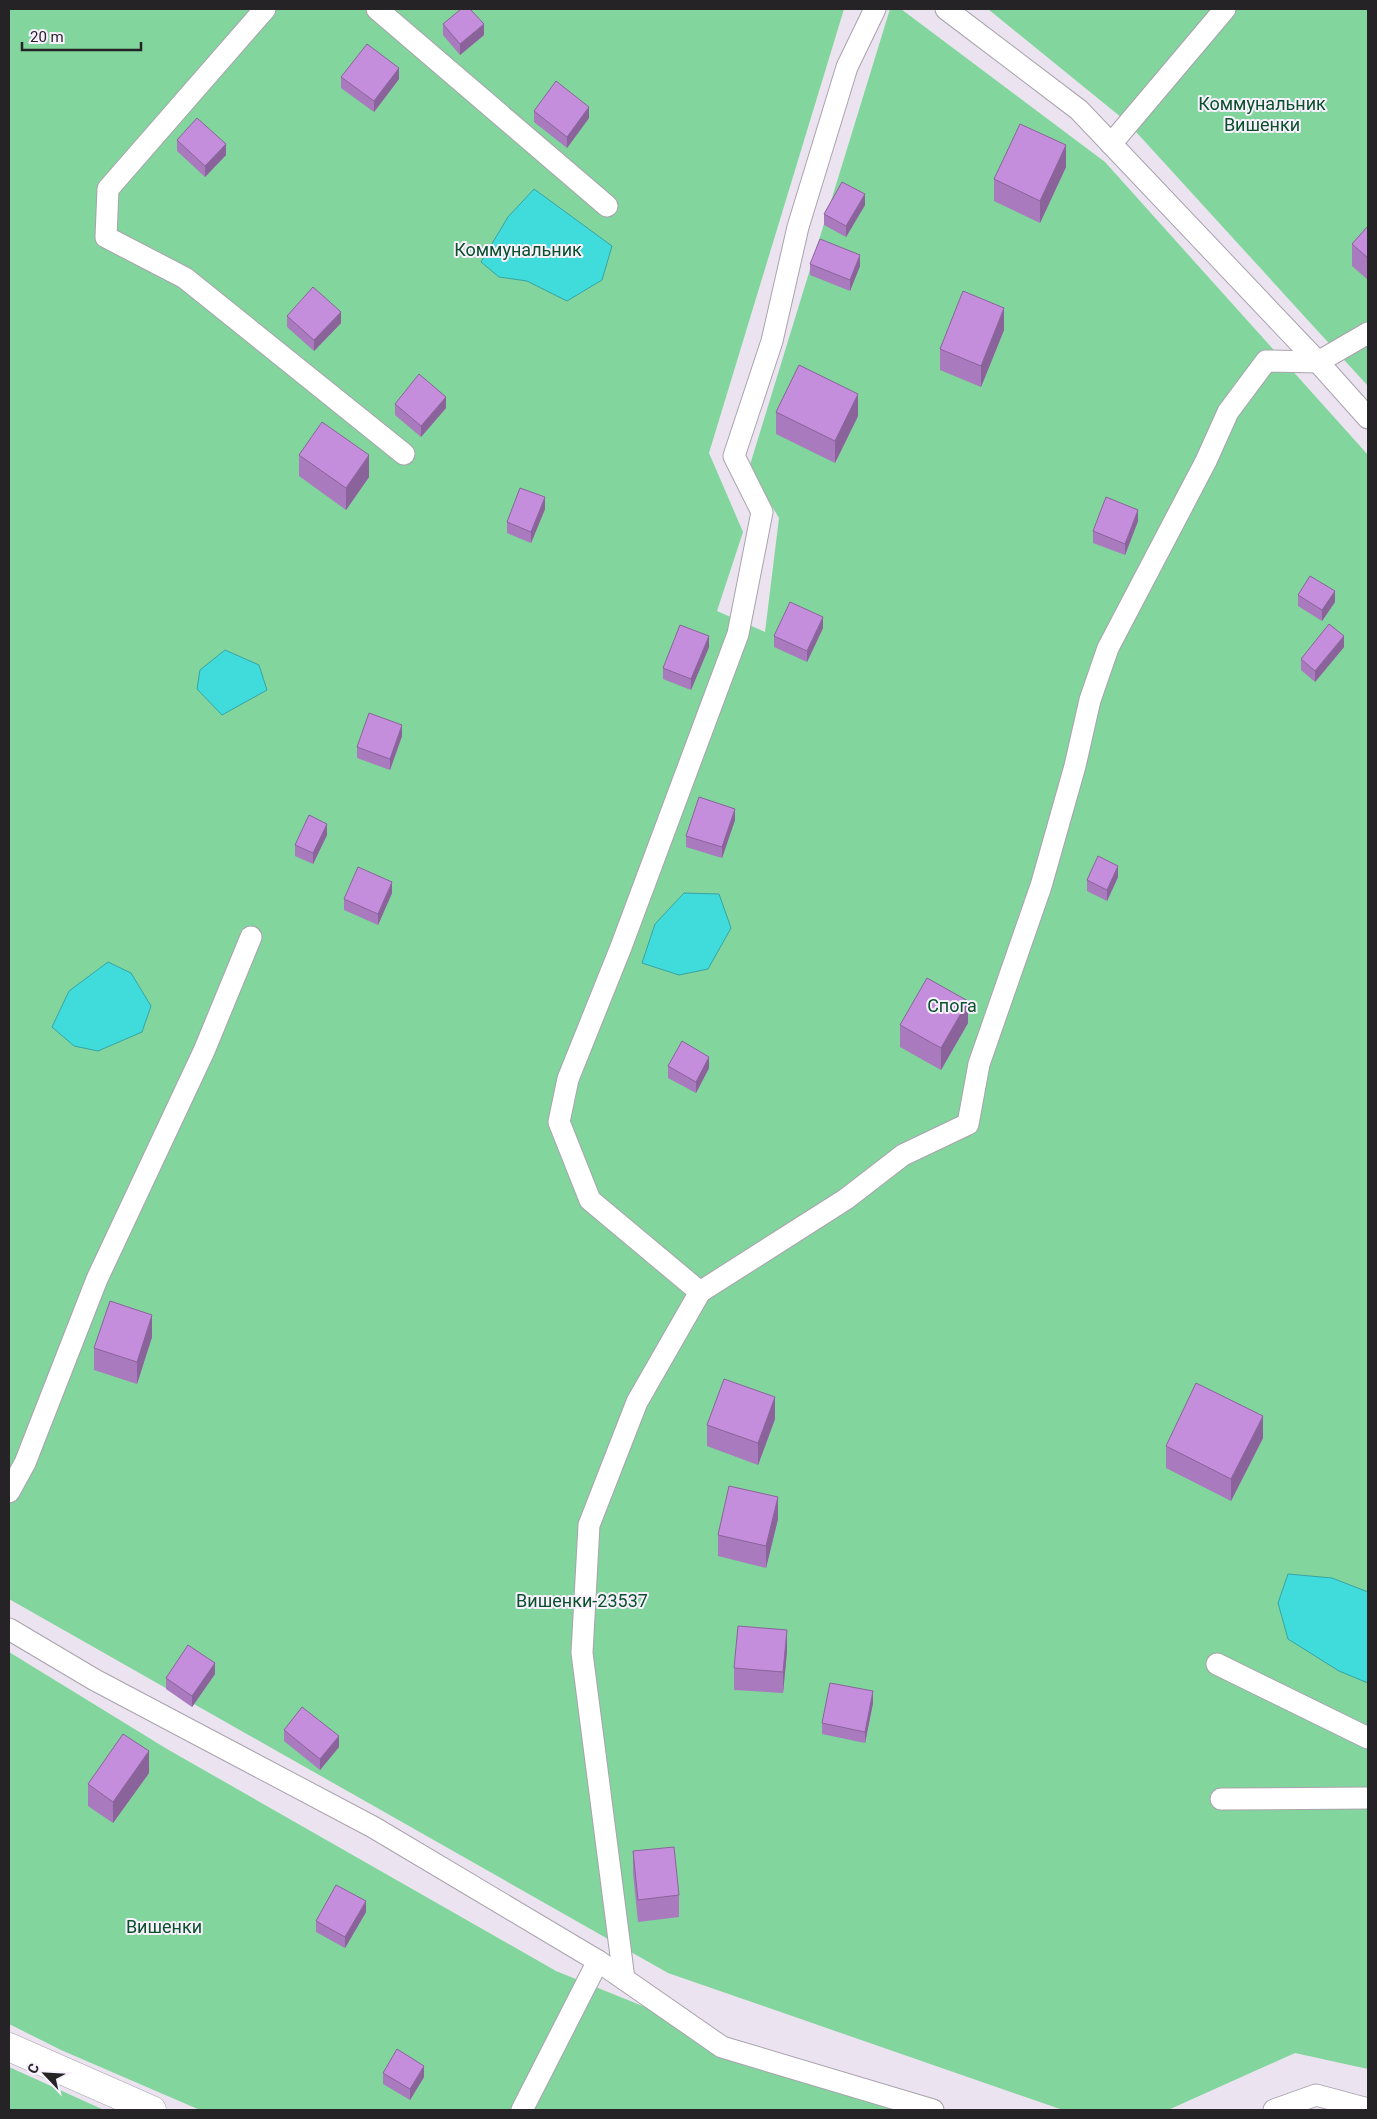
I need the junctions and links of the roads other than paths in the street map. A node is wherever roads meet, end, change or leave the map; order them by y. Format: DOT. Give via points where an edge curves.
graph roads {
  1 [pos="265,9"];
  2 [pos="377,9"];
  3 [pos="875,9"];
  4 [pos="946,9"];
  5 [pos="1225,9"];
  6 [pos="1111,144"];
  7 [pos="607,206"];
  8 [pos="1368,333"];
  9 [pos="1318,362"];
  10 [pos="1368,418"];
  11 [pos="404,454"];
  12 [pos="250,937"];
  13 [pos="700,1292"];
  14 [pos="9,1492"];
  15 [pos="9,1629"];
  16 [pos="1217,1664"];
  17 [pos="1368,1738"];
  18 [pos="1368,1798"];
  19 [pos="1221,1799"];
  20 [pos="598,1961"];
  21 [pos="624,1979"];
  22 [pos="9,2047"];
  23 [pos="1368,2109"];
  24 [pos="152,2110"];
  25 [pos="522,2110"];
  26 [pos="933,2110"];
  27 [pos="1274,2110"];
  1 -- 11 [label="lane" via="108,189 106,237 185,278"];
  2 -- 7 [label="lane"];
  3 -- 13 [label="lane" via="847,67 798,227 772,341 734,456 762,512 738,634 625,937 568,1079 559,1122 590,1200"];
  4 -- 6 [label="lane" via="1079,110"];
  5 -- 6 [label="lane"];
  6 -- 9 [label="lane"];
  8 -- 9 [label="lane"];
  9 -- 10 [label="lane"];
  9 -- 13 [label="lane" via="1266,361 1234,405 1108,648 1090,700 1041,886 979,1064 968,1124 903,1155 846,1199"];
  12 -- 14 [label="lane" via="204,1051 97,1280 26,1463"];
  13 -- 21 [label="lane" via="636,1402 589,1525 582,1653"];
  15 -- 20 [label="lane" via="95,1680 373,1827"];
  16 -- 17 [label="lane"];
  18 -- 19 [label="lane"];
  20 -- 21 [label="lane"];
  20 -- 25 [label="lane"];
  21 -- 26 [label="lane" via="722,2047"];
  22 -- 24 [label="street"];
  23 -- 27 [label="lane" via="1316,2096"];
}
